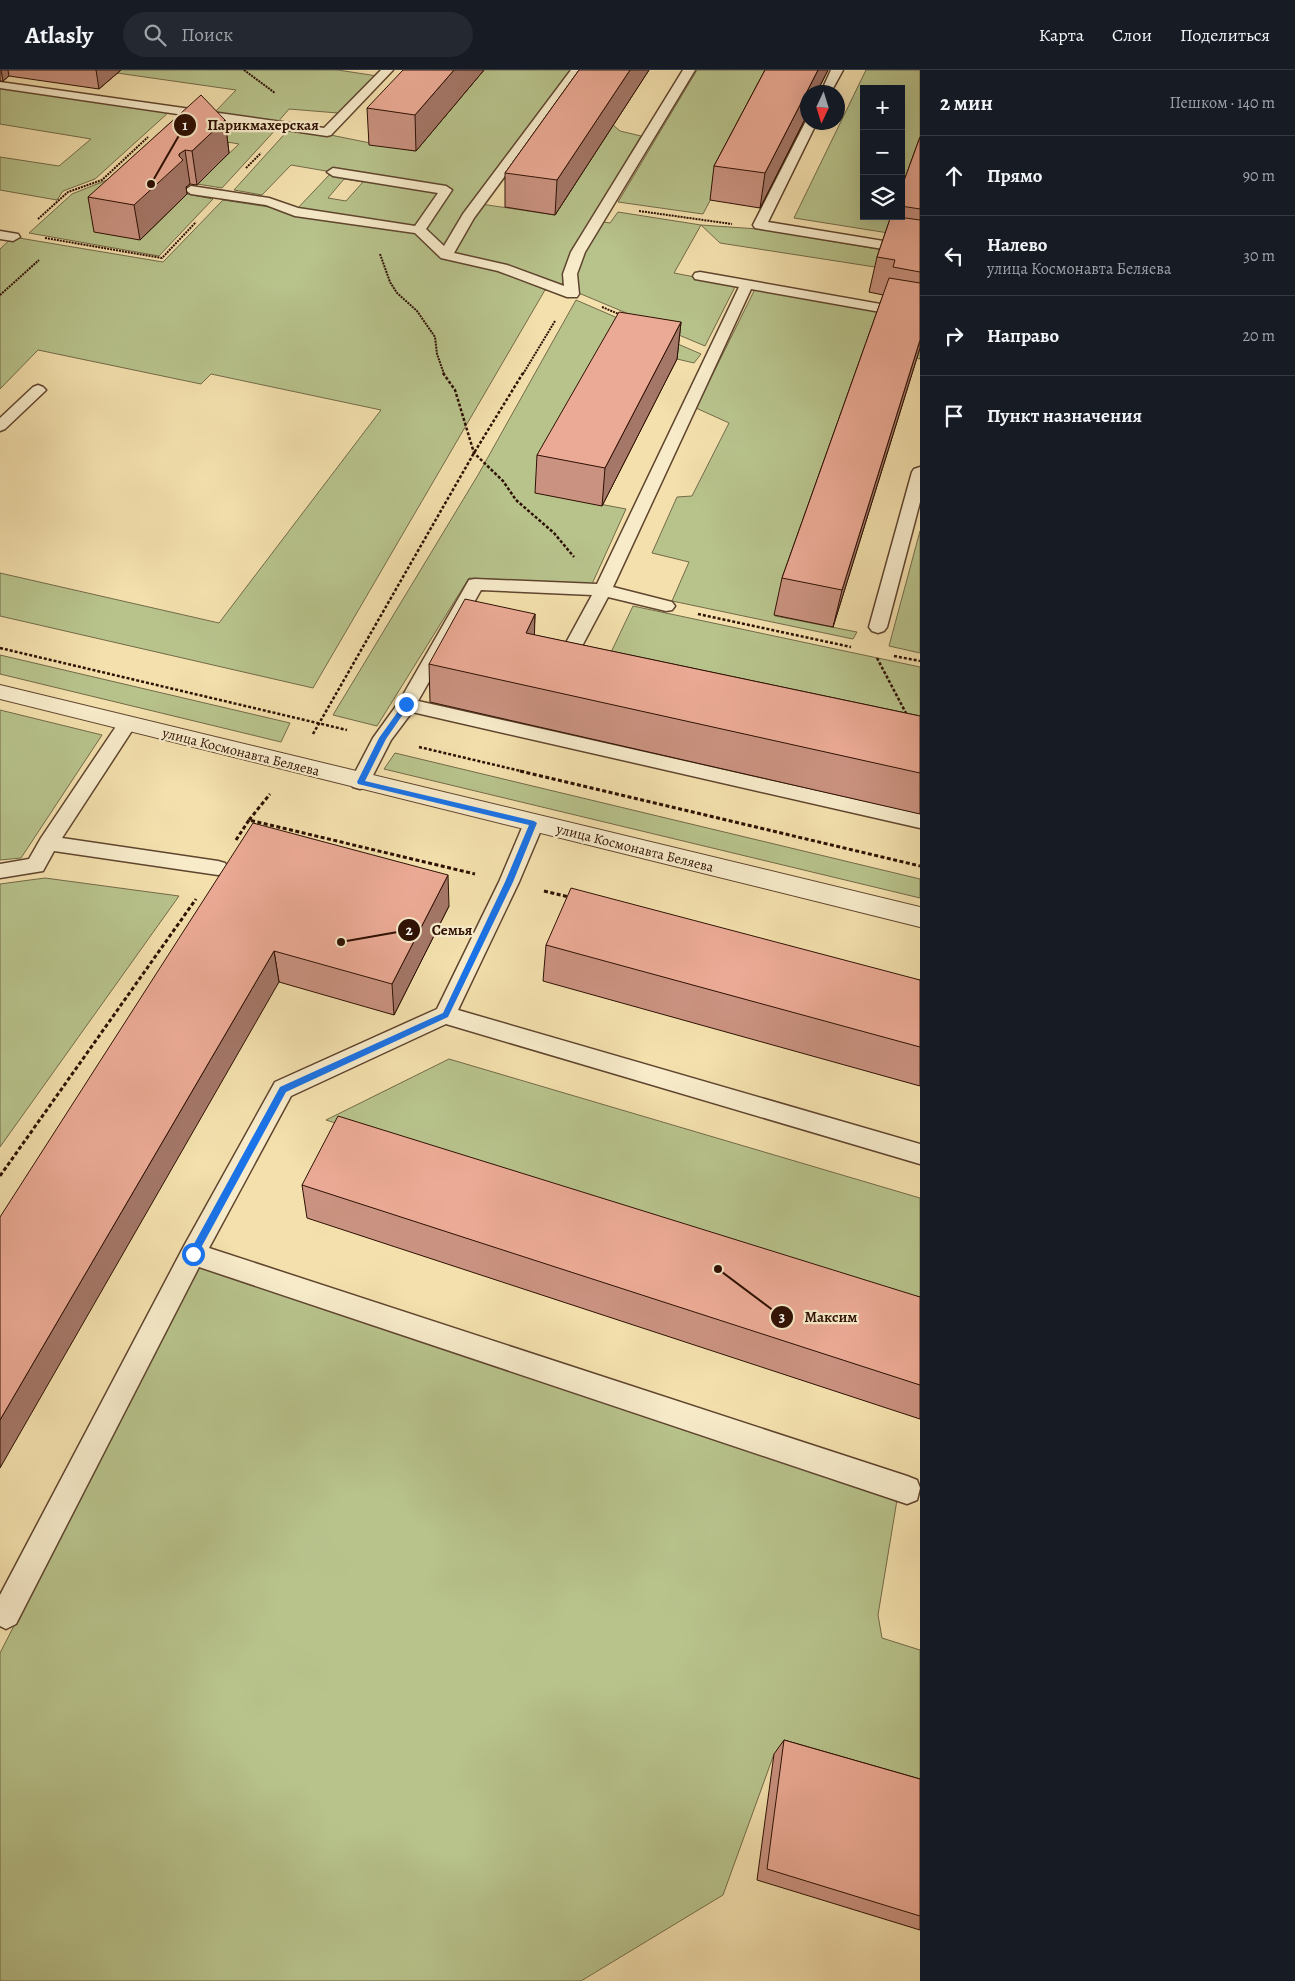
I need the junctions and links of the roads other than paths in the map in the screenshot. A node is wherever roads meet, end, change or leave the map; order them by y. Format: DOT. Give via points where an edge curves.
graph roads {
  1 [pos="387,70"];
  2 [pos="577,70"];
  3 [pos="689,70"];
  4 [pos="837,70"];
  5 [pos="0,85"];
  6 [pos="830,85"];
  7 [pos="807,130"];
  8 [pos="333,172"];
  9 [pos="191,190"];
  10 [pos="419,230"];
  11 [pos="920,251"];
  12 [pos="446,255"];
  13 [pos="700,276"];
  14 [pos="746,284"];
  15 [pos="920,315"];
  16 [pos="38,390"];
  17 [pos="0,426"];
  18 [pos="920,472"];
  19 [pos="602,590"];
  20 [pos="666,606"];
  21 [pos="878,627"];
  22 [pos="564,662"];
  23 [pos="0,692"];
  24 [pos="406,704"];
  25 [pos="128,723"];
  26 [pos="360,782"];
  27 [pos="920,821"];
  28 [pos="534,823"];
  29 [pos="48,843"];
  30 [pos="218,868"];
  31 [pos="0,871"];
  32 [pos="920,917"];
  33 [pos="446,1015"];
  34 [pos="920,1154"];
  35 [pos="193,1254"];
  36 [pos="908,1490"];
  37 [pos="6,1614"];
  1 -- 5 [label="lane" via="327,132"];
  2 -- 12 [label="lane" via="468,217"];
  3 -- 12 [label="lane" via="578,252 570,274 572,294 502,268"];
  4 -- 6 [label="lane"];
  7 -- 11 [label="lane" via="760,225"];
  8 -- 10 [label="lane" via="446,190"];
  9 -- 10 [label="lane" via="269,202 295,212"];
  10 -- 12 [label="lane"];
  13 -- 14 [label="lane"];
  14 -- 15 [label="lane"];
  14 -- 19 [label="lane"];
  16 -- 17 [label="lane"];
  18 -- 21 [label="lane"];
  19 -- 20 [label="lane"];
  19 -- 22 [label="lane"];
  19 -- 24 [label="lane" via="475,584"];
  23 -- 25 [label="street, улица Космонавта Беляева"];
  24 -- 26 [label="lane" via="383,738"];
  24 -- 27 [label="lane"];
  25 -- 26 [label="street, улица Космонавта Беляева"];
  25 -- 29 [label="lane"];
  26 -- 28 [label="street, улица Космонавта Беляева"];
  28 -- 32 [label="street, улица Космонавта Беляева"];
  28 -- 33 [label="lane"];
  29 -- 30 [label="lane"];
  29 -- 31 [label="lane" via="36,866"];
  33 -- 34 [label="lane"];
  33 -- 35 [label="lane" via="283,1089"];
  35 -- 36 [label="lane"];
  35 -- 37 [label="lane"];
}
